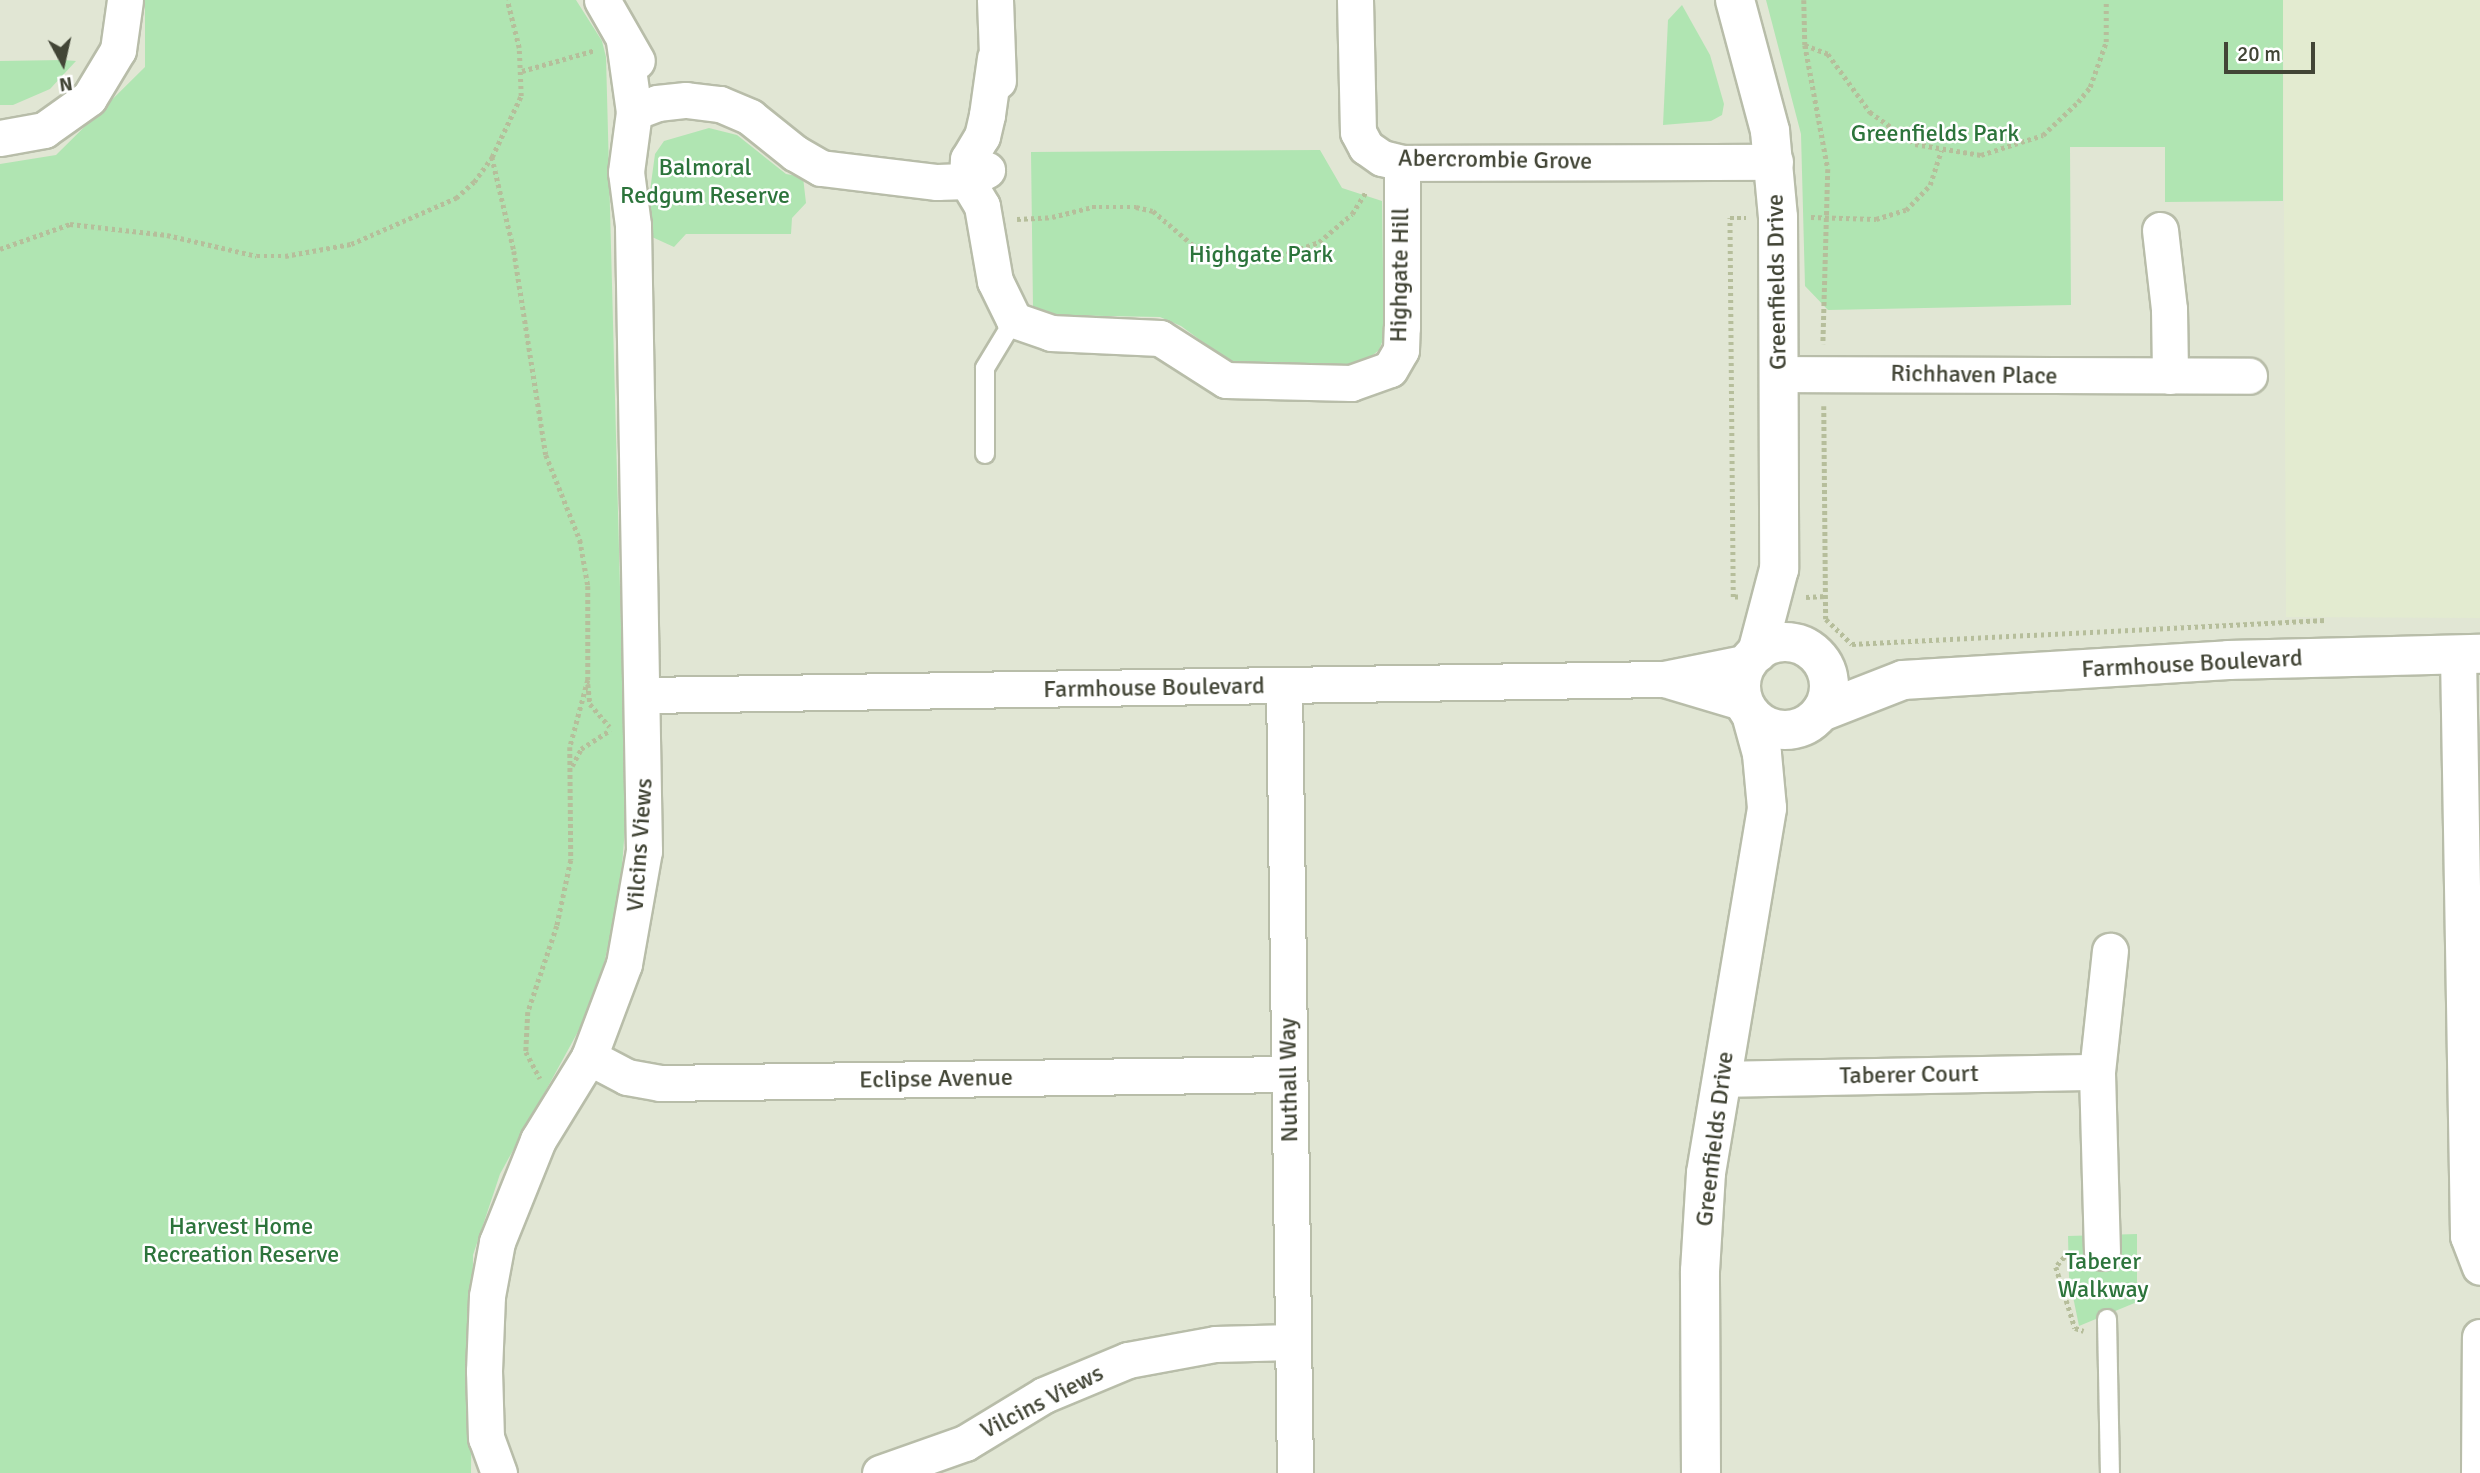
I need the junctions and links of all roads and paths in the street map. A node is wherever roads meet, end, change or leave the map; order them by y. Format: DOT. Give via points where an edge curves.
graph roads {
  1 [pos="125,0"];
  2 [pos="507,0"];
  3 [pos="602,0"];
  4 [pos="995,0"];
  5 [pos="1355,0"];
  6 [pos="1735,0"];
  7 [pos="1804,0"];
  8 [pos="2106,0"];
  9 [pos="624,41"];
  10 [pos="1805,45"];
  11 [pos="522,71"];
  12 [pos="651,114"];
  13 [pos="0,138"];
  14 [pos="492,157"];
  15 [pos="1776,162"];
  16 [pos="1402,163"];
  17 [pos="972,170"];
  18 [pos="1366,192"];
  19 [pos="1003,218"];
  20 [pos="2160,230"];
  21 [pos="0,249"];
  22 [pos="995,281"];
  23 [pos="1014,320"];
  24 [pos="1778,374"];
  25 [pos="1823,374"];
  26 [pos="2170,376"];
  27 [pos="2249,376"];
  28 [pos="985,454"];
  29 [pos="1779,569"];
  30 [pos="1870,643"];
  31 [pos="2469,654"];
  32 [pos="1753,657"];
  33 [pos="1818,658"];
  34 [pos="1664,679"];
  35 [pos="1903,680"];
  36 [pos="1284,686"];
  37 [pos="644,695"];
  38 [pos="1748,708"];
  39 [pos="1816,717"];
  40 [pos="614,729"];
  41 [pos="571,768"];
  42 [pos="1767,808"];
  43 [pos="2471,878"];
  44 [pos="2110,951"];
  45 [pos="589,1057"];
  46 [pos="2097,1072"];
  47 [pos="1288,1074"];
  48 [pos="1721,1079"];
  49 [pos="2472,1085"];
  50 [pos="564,1096"];
  51 [pos="2101,1246"];
  52 [pos="2480,1267"];
  53 [pos="2107,1319"];
  54 [pos="2480,1337"];
  55 [pos="2108,1339"];
  56 [pos="1293,1342"];
  57 [pos="499,1473"];
  58 [pos="880,1473"];
  59 [pos="1295,1473"];
  60 [pos="1701,1473"];
  61 [pos="2110,1473"];
  62 [pos="2479,1473"];
  1 -- 13 [label="street" via="118,50 89,98 44,130"];
  2 -- 11 [label="path"];
  3 -- 9 [label="street"];
  4 -- 17 [label="street" via="995,58"];
  5 -- 16 [label="street, Abercrombie Grove" via="1358,132 1366,147"];
  6 -- 15 [label="street, Greenfields Drive"];
  7 -- 10 [label="path"];
  8 -- 10 [label="path" via="2106,43 2090,87 2078,102 2043,135 1981,155 1945,152 1891,131 1870,112 1828,54"];
  9 -- 11 [label="path"];
  9 -- 12 [label="street, Vilcins Views"];
  10 -- 25 [label="path" via="1828,169"];
  11 -- 14 [label="path" via="515,116"];
  12 -- 17 [label="street" via="686,100 720,104 750,117 794,153 821,167"];
  12 -- 37 [label="street, Vilcins Views" via="626,172 634,225"];
  14 -- 21 [label="path" via="456,198 351,244 324,251 257,256 167,234 70,225"];
  14 -- 41 [label="path" via="517,264 546,455 586,562 588,680 573,725"];
  15 -- 16 [label="street, Abercrombie Grove"];
  15 -- 24 [label="street, Greenfields Drive"];
  16 -- 23 [label="street, Highgate Hill" via="1401,350 1390,369 1371,379 1351,383 1226,380 1160,338 1051,333"];
  17 -- 19 [label="street" via="1002,195"];
  17 -- 22 [label="street"];
  18 -- 19 [label="path" via="1352,214 1319,242 1280,256 1241,261 1200,251 1170,222 1136,207 1093,206 1052,217"];
  19 -- 22 [label="street"];
  20 -- 26 [label="street" via="2169,309"];
  22 -- 23 [label="street"];
  23 -- 28 [label="lane" via="985,368"];
  24 -- 25 [label="street, Richhaven Place"];
  24 -- 29 [label="street, Greenfields Drive"];
  25 -- 26 [label="street, Richhaven Place"];
  25 -- 30 [label="path" via="1826,619 1853,644"];
  26 -- 27 [label="street, Richhaven Place"];
  29 -- 32 [label="street, Greenfields Drive"];
  29 -- 33 [label="street, Greenfields Drive"];
  31 -- 35 [label="street, Farmhouse Boulevard" via="2228,660"];
  31 -- 43 [label="street"];
  32 -- 33 [label="street" via="1786,643"];
  32 -- 34 [label="street, Farmhouse Boulevard"];
  32 -- 38 [label="street" via="1741,682"];
  33 -- 35 [label="street, Farmhouse Boulevard"];
  33 -- 39 [label="street" via="1829,687"];
  34 -- 36 [label="street, Farmhouse Boulevard"];
  34 -- 38 [label="street, Farmhouse Boulevard"];
  35 -- 39 [label="street, Farmhouse Boulevard"];
  36 -- 37 [label="street, Farmhouse Boulevard"];
  36 -- 47 [label="street, Nuthall Way"];
  37 -- 45 [label="street, Vilcins Views" via="646,814 640,891 624,964"];
  38 -- 39 [label="street" via="1773,729 1786,730"];
  38 -- 42 [label="street, Greenfields Drive" via="1762,754"];
  39 -- 42 [label="street, Greenfields Drive"];
  40 -- 41 [label="path" via="581,749"];
  41 -- 50 [label="path" via="571,860 557,926 528,1012 526,1034 530,1065"];
  42 -- 48 [label="street, Greenfields Drive"];
  43 -- 49 [label="street"];
  44 -- 46 [label="street"];
  45 -- 47 [label="street, Eclipse Avenue" via="627,1077 660,1083"];
  45 -- 50 [label="street, Vilcins Views"];
  46 -- 48 [label="street, Taberer Court"];
  46 -- 51 [label="street"];
  47 -- 56 [label="street, Nuthall Way"];
  48 -- 60 [label="street, Greenfields Drive" via="1706,1173 1700,1271"];
  49 -- 52 [label="street" via="2468,1236"];
  50 -- 57 [label="street, Vilcins Views" via="514,1191 497,1242 487,1296 486,1438"];
  51 -- 55 [label="path" via="2078,1242 2056,1267 2075,1328"];
  53 -- 55 [label="lane"];
  54 -- 62 [label="street"];
  55 -- 61 [label="lane"];
  56 -- 58 [label="street, Vilcins Views" via="1215,1344 1128,1360 1044,1395 965,1443"];
  56 -- 59 [label="street, Nuthall Way"];
}
